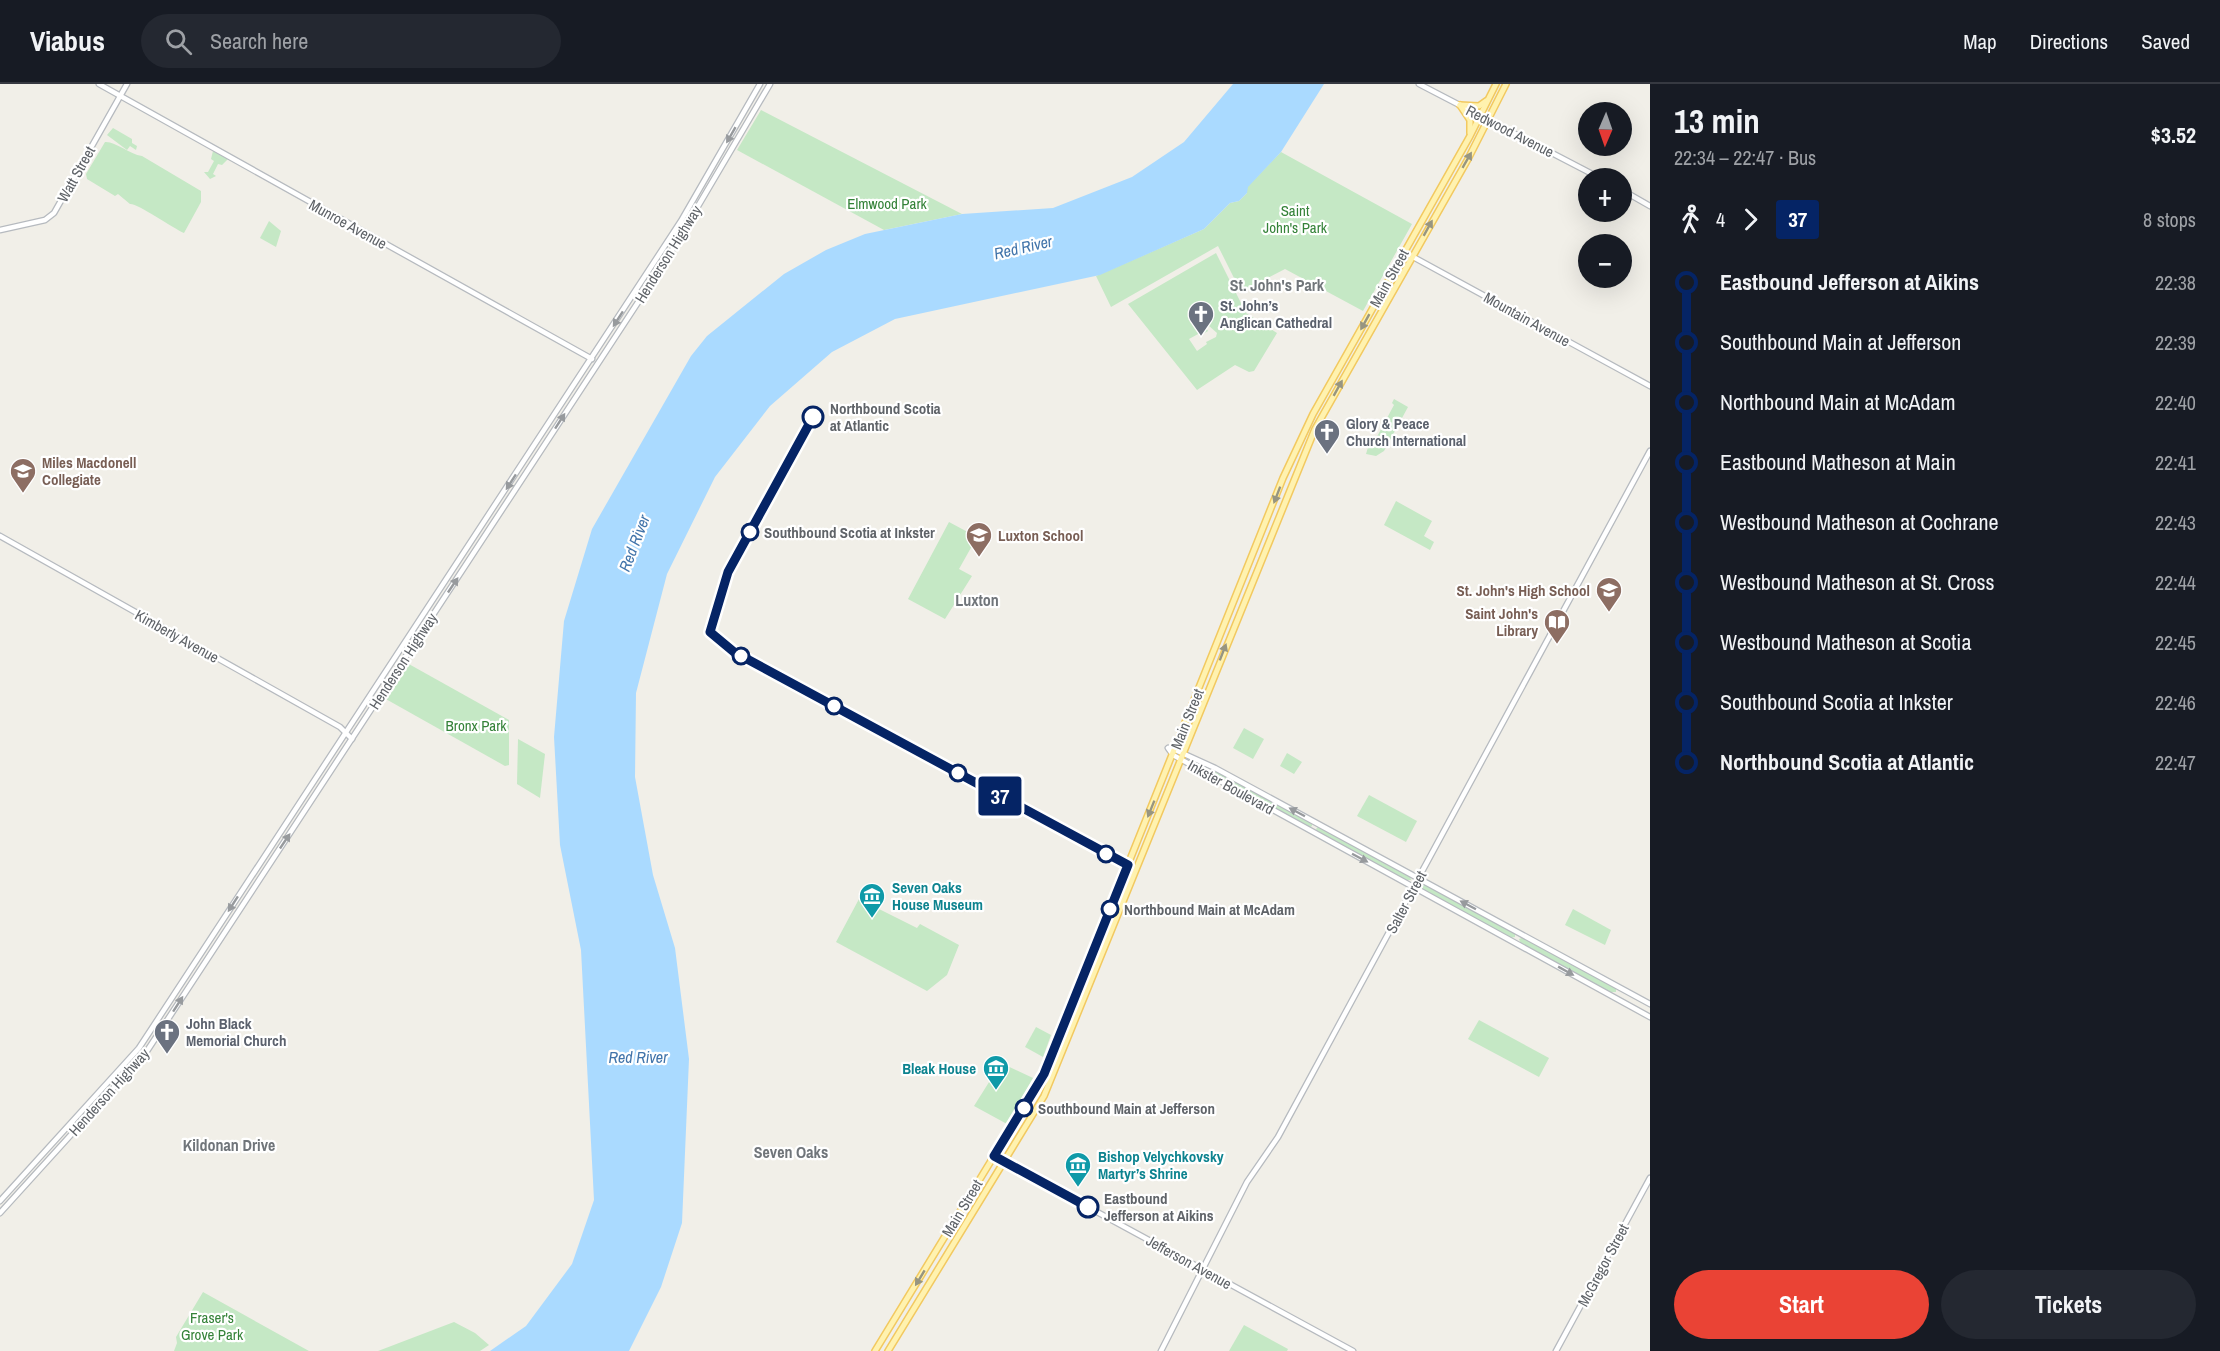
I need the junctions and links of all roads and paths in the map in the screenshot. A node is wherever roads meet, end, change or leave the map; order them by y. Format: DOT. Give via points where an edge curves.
graph roads {
  1 [pos="99,84"];
  2 [pos="127,84"];
  3 [pos="760,84"];
  4 [pos="770,84"];
  5 [pos="1419,84"];
  6 [pos="1496,84"];
  7 [pos="1506,84"];
  8 [pos="120,96"];
  9 [pos="1491,96"];
  10 [pos="1460,105"];
  11 [pos="1480,116"];
  12 [pos="1489,120"];
  13 [pos="1470,136"];
  14 [pos="1581,168"];
  15 [pos="1632,196"];
  16 [pos="1650,206"];
  17 [pos="0,230"];
  18 [pos="1404,252"];
  19 [pos="1412,257"];
  20 [pos="591,359"];
  21 [pos="598,362"];
  22 [pos="1650,386"];
  23 [pos="1650,451"];
  24 [pos="501,497"];
  25 [pos="507,502"];
  26 [pos="0,536"];
  27 [pos="346,732"];
  28 [pos="352,739"];
  29 [pos="1175,748"];
  30 [pos="1183,752"];
  31 [pos="1173,755"];
  32 [pos="1181,759"];
  33 [pos="1418,878"];
  34 [pos="1414,887"];
  35 [pos="1650,1004"];
  36 [pos="1650,1017"];
  37 [pos="1033,1093"];
  38 [pos="1039,1105"];
  39 [pos="70,1125"];
  40 [pos="75,1131"];
  41 [pos="994,1156"];
  42 [pos="38,1160"];
  43 [pos="1005,1162"];
  44 [pos="44,1165"];
  45 [pos="1650,1178"];
  46 [pos="0,1201"];
  47 [pos="0,1213"];
  48 [pos="940,1244"];
  49 [pos="946,1257"];
  50 [pos="931,1259"];
  51 [pos="1203,1270"];
  52 [pos="936,1273"];
  53 [pos="875,1351"];
  54 [pos="888,1351"];
  55 [pos="1161,1351"];
  56 [pos="1353,1351"];
  57 [pos="1556,1351"];
  1 -- 8 [label="main road, Munroe Avenue"];
  2 -- 8 [label="main road, Watt Street"];
  3 -- 20 [label="main road, Henderson Highway, one-way" via="681,221"];
  4 -- 21 [label="main road, Henderson Highway" via="677,243"];
  5 -- 10 [label="main road, Redwood Avenue"];
  6 -- 9 [label="main road, Main Street"];
  7 -- 12 [label="main road, Main Street"];
  8 -- 17 [label="main road, Watt Street" via="54,213 45,220"];
  8 -- 20 [label="main road, Munroe Avenue"];
  9 -- 10 [label="main road" via="1479,106"];
  9 -- 11 [label="main road, Main Street"];
  10 -- 11 [label="main road, Redwood Avenue"];
  10 -- 13 [label="main road" via="1470,120"];
  11 -- 12 [label="main road, Redwood Avenue"];
  11 -- 13 [label="main road, Main Street"];
  12 -- 14 [label="main road, Redwood Avenue"];
  19 -- 12 [label="main road, Main Street, one-way"];
  13 -- 18 [label="main road, Main Street"];
  15 -- 16 [label="main road"];
  18 -- 19 [label="main road, Mountain Avenue"];
  18 -- 29 [label="main road, Main Street, one-way" via="1307,425"];
  19 -- 22 [label="main road, Mountain Avenue"];
  30 -- 19 [label="main road, Main Street, one-way" via="1315,429"];
  20 -- 21 [label="main road, Munroe Avenue"];
  20 -- 24 [label="main road, Henderson Highway, one-way"];
  25 -- 21 [label="main road, Henderson Highway, one-way"];
  23 -- 33 [label="main road, Salter Street"];
  24 -- 25 [label="main road"];
  24 -- 27 [label="main road, Henderson Highway"];
  28 -- 25 [label="main road, Henderson Highway, one-way"];
  26 -- 27 [label="main road, Kimberly Avenue"];
  27 -- 28 [label="main road, Kimberly Avenue"];
  27 -- 39 [label="main road, Henderson Highway, one-way" via="139,1048"];
  40 -- 28 [label="main road, Henderson Highway, one-way" via="147,1051"];
  29 -- 30 [label="main road, Inkster Boulevard"];
  29 -- 31 [label="main road, Main Street"];
  30 -- 32 [label="main road, Main Street"];
  33 -- 30 [label="main road, Inkster Boulevard, one-way"];
  31 -- 32 [label="main road, Inkster Boulevard"];
  31 -- 37 [label="main road, Main Street, one-way"];
  32 -- 34 [label="main road, Inkster Boulevard, one-way"];
  32 -- 38 [label="main road, Main Street"];
  33 -- 34 [label="main road, Salter Street"];
  35 -- 33 [label="main road, Inkster Boulevard, one-way"];
  34 -- 36 [label="main road, Inkster Boulevard, one-way"];
  34 -- 51 [label="main road, Salter Street" via="1278,1137 1246,1182"];
  37 -- 38 [label="main road" via="1038,1096"];
  37 -- 41 [label="main road, Main Street"];
  38 -- 43 [label="main road, Main Street"];
  39 -- 40 [label="main road"];
  39 -- 42 [label="main road, Henderson Highway"];
  40 -- 44 [label="main road, Henderson Highway"];
  41 -- 43 [label="main road, Jefferson Avenue"];
  41 -- 48 [label="main road, Main Street"];
  42 -- 44 [label="main road"];
  42 -- 46 [label="main road, Henderson Highway"];
  43 -- 49 [label="main road, Main Street"];
  43 -- 51 [label="main road, Jefferson Avenue"];
  44 -- 47 [label="main road, Henderson Highway"];
  45 -- 57 [label="main road, McGregor Street"];
  48 -- 49 [label="main road"];
  48 -- 50 [label="main road, Main Street"];
  49 -- 52 [label="main road, Main Street"];
  50 -- 52 [label="main road"];
  50 -- 53 [label="main road, Main Street, one-way"];
  51 -- 55 [label="main road, Salter Street"];
  51 -- 56 [label="main road, Jefferson Avenue"];
  52 -- 54 [label="main road, Main Street"];
}
